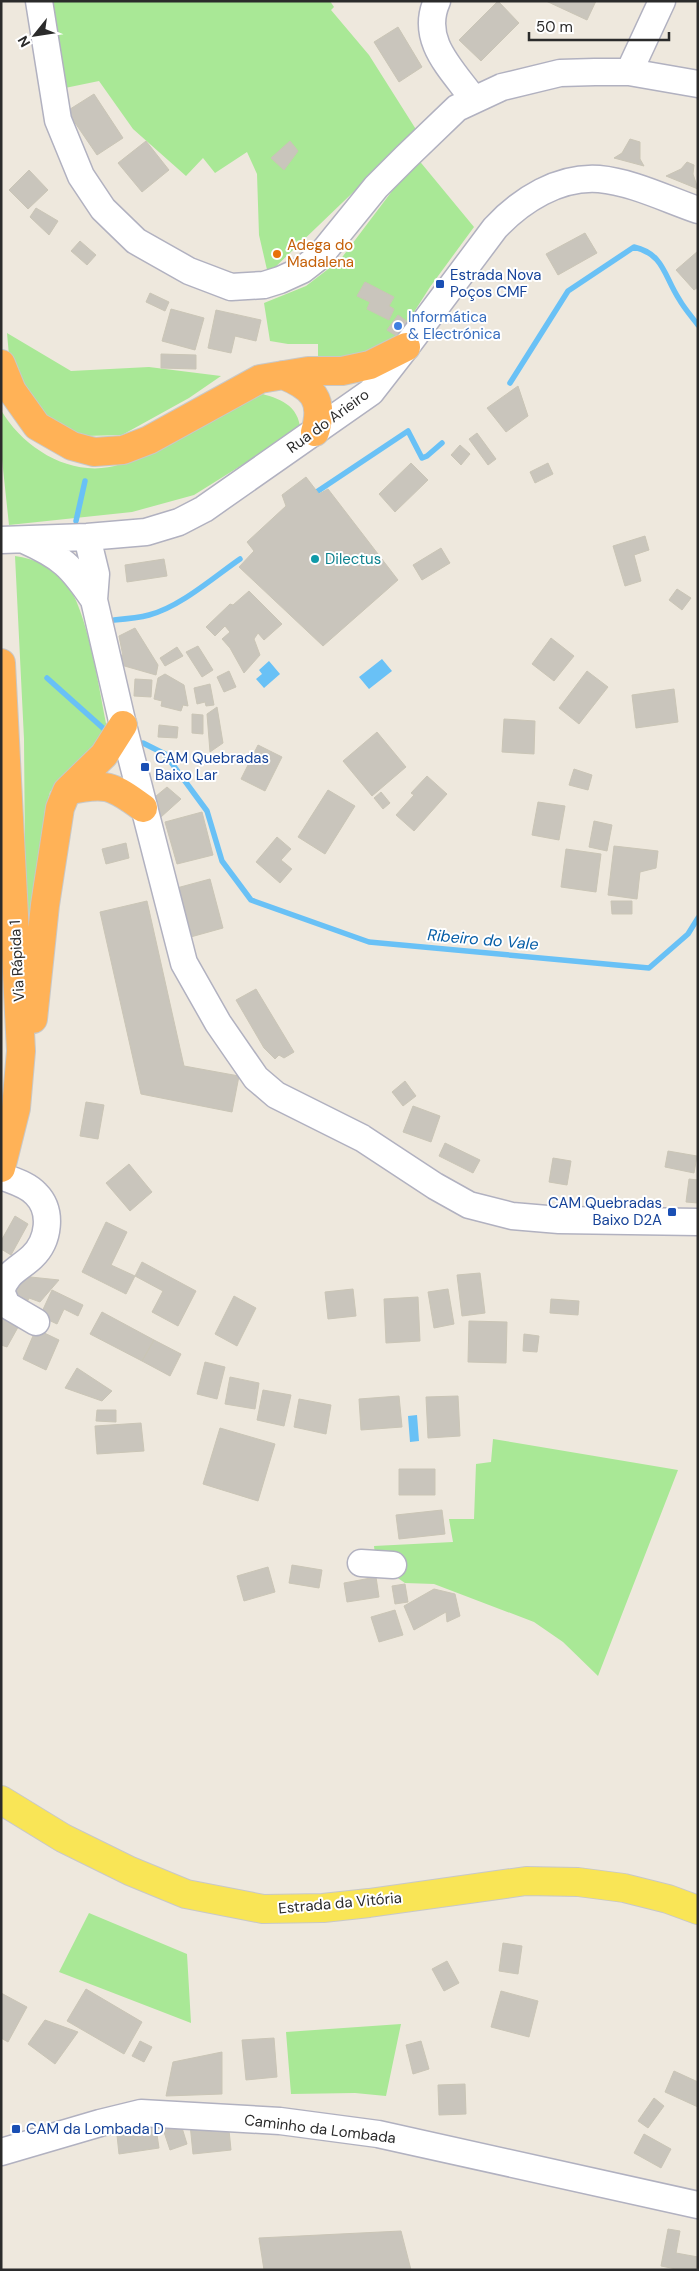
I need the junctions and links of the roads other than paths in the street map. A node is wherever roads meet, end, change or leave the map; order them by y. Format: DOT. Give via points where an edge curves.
graph roads {
  1 [pos="39,1"];
  2 [pos="436,1"];
  3 [pos="662,1"];
  4 [pos="629,72"];
  5 [pos="698,84"];
  6 [pos="474,100"];
  7 [pos="698,210"];
  8 [pos="406,348"];
  9 [pos="1,364"];
  10 [pos="283,375"];
  11 [pos="315,432"];
  12 [pos="130,533"];
  13 [pos="82,537"];
  14 [pos="12,540"];
  15 [pos="85,572"];
  16 [pos="1,663"];
  17 [pos="123,726"];
  18 [pos="67,791"];
  19 [pos="143,808"];
  20 [pos="19,1084"];
  21 [pos="7,1175"];
  22 [pos="698,1222"];
  23 [pos="36,1322"];
  24 [pos="361,1563"];
  25 [pos="393,1565"];
  26 [pos="1,1800"];
  27 [pos="698,1910"];
  28 [pos="1,2152"];
  29 [pos="698,2205"];
  1 -- 6 [label="street" via="58,120 81,176 103,209 136,241 189,271 231,287 264,285 302,270 320,256 376,187 406,157 457,108"];
  2 -- 6 [label="street" via="431,31 434,45"];
  3 -- 4 [label="street"];
  4 -- 5 [label="street"];
  4 -- 6 [label="street" via="560,73 502,87"];
  7 -- 8 [label="street, Rua do Arieiro" via="621,183 598,179 569,182 535,195 510,212 495,228"];
  8 -- 10 [label="highway" via="370,365 342,371"];
  8 -- 11 [label="street, Rua do Arieiro" via="371,392"];
  9 -- 10 [label="highway" via="12,391 37,426 72,446 94,452 123,450 149,440 260,379"];
  10 -- 11 [label="highway" via="309,389 320,416"];
  11 -- 12 [label="street, Rua do Arieiro" via="179,522 146,532"];
  12 -- 13 [label="street, Rua do Arieiro"];
  12 -- 15 [label="street"];
  13 -- 14 [label="street, Rua do Arieiro"];
  13 -- 15 [label="street"];
  14 -- 15 [label="street" via="50,552"];
  15 -- 17 [label="street"];
  16 -- 20 [label="highway, Via Rápida 1" via="20,1017"];
  17 -- 18 [label="highway" via="104,755"];
  17 -- 19 [label="street"];
  18 -- 19 [label="highway" via="93,785 114,789"];
  18 -- 20 [label="highway" via="60,808 45,905 33,1018"];
  19 -- 22 [label="street" via="184,963 256,1078 276,1095 362,1138 469,1205 512,1216 558,1220"];
  20 -- 21 [label="highway, Via Rápida 1"];
  21 -- 23 [label="street" via="37,1194 47,1216 46,1230 38,1250 7,1277 2,1291 6,1305"];
  24 -- 25 [label="street"];
  26 -- 27 [label="main road, Estrada da Vitória" via="63,1838 130,1871 186,1894 263,1909 323,1908 526,1881 578,1882 624,1888"];
  28 -- 29 [label="street, Caminho da Lombada" via="141,2113 280,2121 378,2134"];
}
